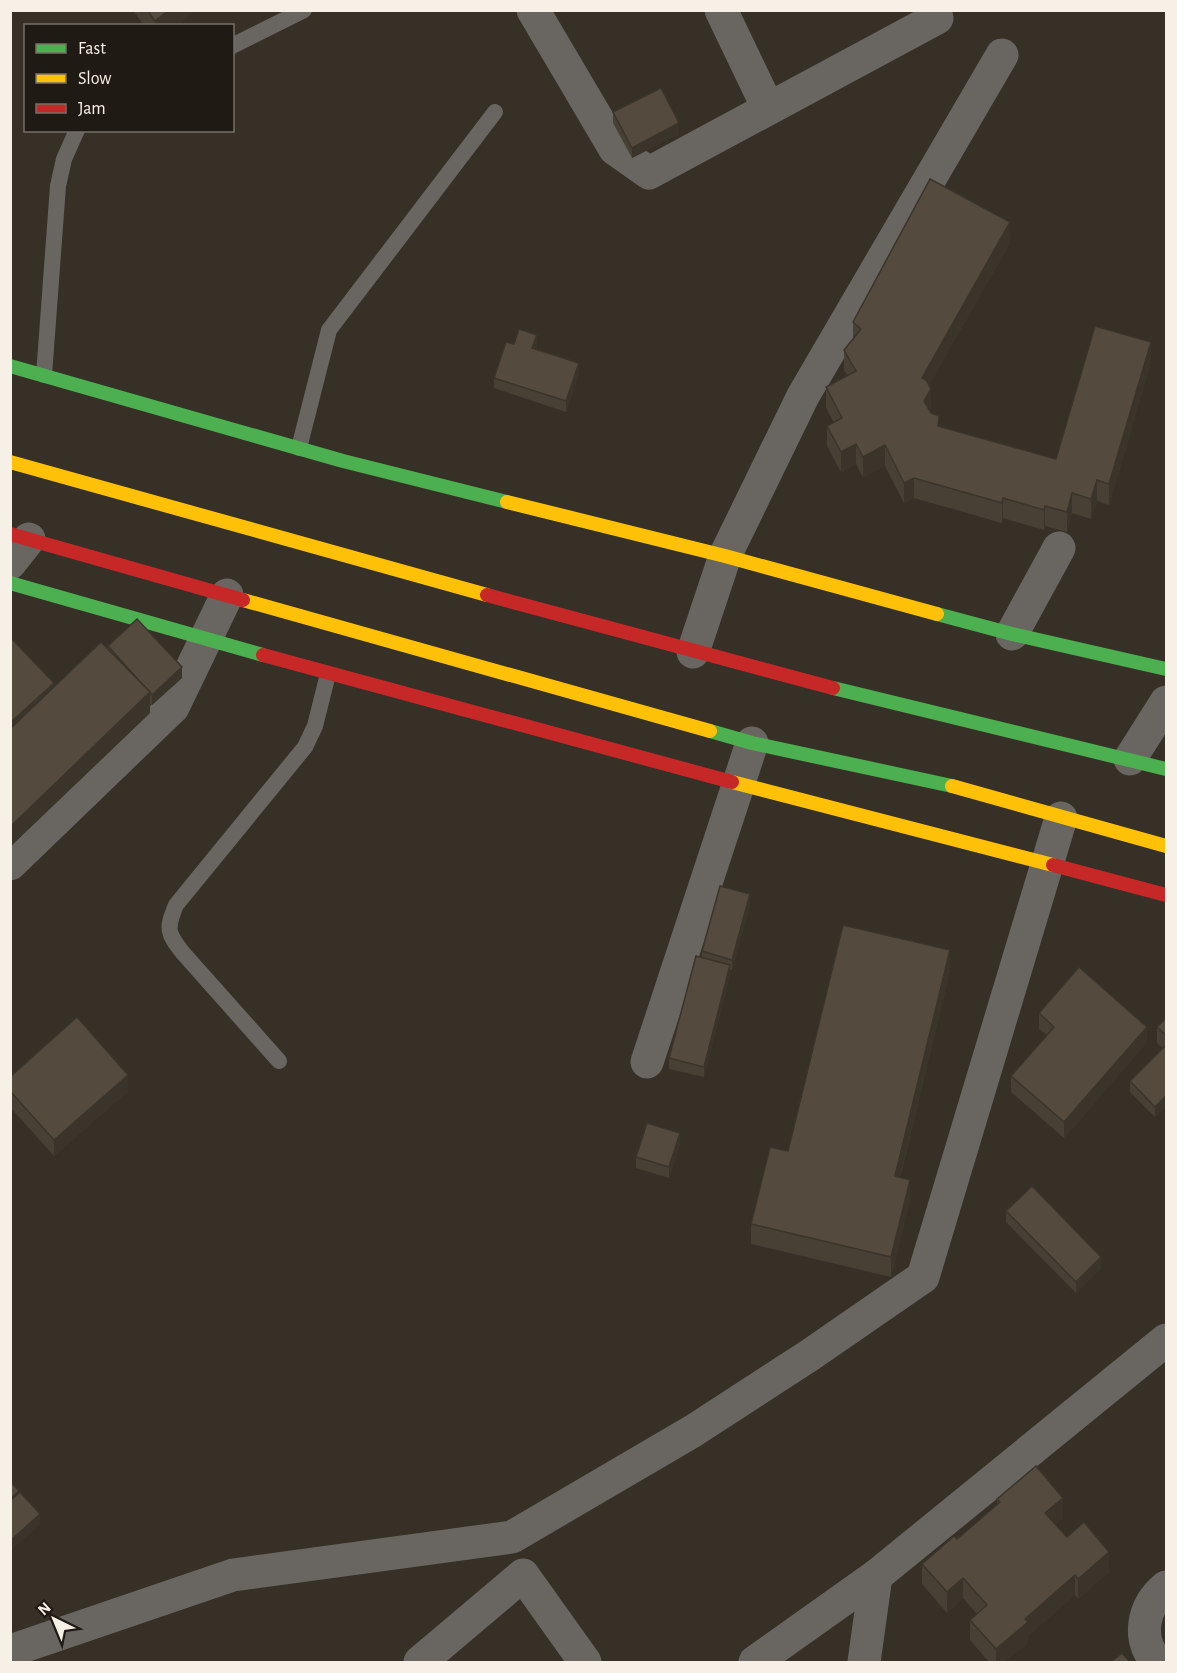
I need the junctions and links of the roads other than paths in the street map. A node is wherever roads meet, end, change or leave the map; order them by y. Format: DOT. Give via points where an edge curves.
graph roads {
  1 [pos="304,10"];
  2 [pos="533,10"];
  3 [pos="721,10"];
  4 [pos="934,10"];
  5 [pos="234,45"];
  6 [pos="1002,55"];
  7 [pos="768,108"];
  8 [pos="495,112"];
  9 [pos="76,132"];
  10 [pos="10,366"];
  11 [pos="44,375"];
  12 [pos="299,448"];
  13 [pos="10,462"];
  14 [pos="17,546"];
  15 [pos="1059,548"];
  16 [pos="725,556"];
  17 [pos="10,583"];
  18 [pos="228,595"];
  19 [pos="1012,634"];
  20 [pos="207,641"];
  21 [pos="693,652"];
  22 [pos="1167,669"];
  23 [pos="328,674"];
  24 [pos="1167,702"];
  25 [pos="752,743"];
  26 [pos="1131,759"];
  27 [pos="1167,769"];
  28 [pos="740,784"];
  29 [pos="1061,818"];
  30 [pos="1167,846"];
  31 [pos="1048,862"];
  32 [pos="10,864"];
  33 [pos="1167,895"];
  34 [pos="279,1061"];
  35 [pos="647,1062"];
  36 [pos="1167,1340"];
  37 [pos="876,1576"];
  38 [pos="1167,1587"];
  39 [pos="10,1651"];
  40 [pos="420,1662"];
  41 [pos="585,1662"];
  42 [pos="755,1662"];
  43 [pos="864,1662"];
  44 [pos="1157,1662"];
  1 -- 5 [label="lane"];
  2 -- 7 [label="street" via="615,149 649,173"];
  3 -- 7 [label="street"];
  4 -- 7 [label="street" via="937,18"];
  6 -- 16 [label="street" via="803,396"];
  8 -- 12 [label="lane" via="329,330"];
  9 -- 11 [label="lane" via="58,186"];
  10 -- 11 [label="street"];
  11 -- 12 [label="street"];
  12 -- 16 [label="street"];
  13 -- 21 [label="street"];
  14 -- 18 [label="street"];
  15 -- 19 [label="street"];
  16 -- 19 [label="street"];
  16 -- 21 [label="street"];
  17 -- 20 [label="street"];
  18 -- 20 [label="street"];
  18 -- 25 [label="street"];
  19 -- 22 [label="street"];
  20 -- 23 [label="street"];
  20 -- 32 [label="street" via="173,707"];
  21 -- 26 [label="street" via="949,718"];
  23 -- 28 [label="street"];
  23 -- 34 [label="lane" via="315,726 305,747 176,905 168,923 170,937"];
  24 -- 26 [label="street"];
  25 -- 28 [label="street"];
  25 -- 29 [label="street" via="975,791"];
  26 -- 27 [label="street"];
  28 -- 31 [label="street"];
  28 -- 35 [label="street"];
  29 -- 30 [label="street"];
  29 -- 31 [label="street"];
  31 -- 33 [label="street"];
  31 -- 39 [label="street" via="923,1277 693,1431 512,1537 233,1575"];
  36 -- 37 [label="street"];
  37 -- 42 [label="street"];
  37 -- 43 [label="street"];
  38 -- 44 [label="street" via="1154,1597 1143,1624 1149,1653"];
  40 -- 41 [label="street" via="523,1575"];
}
